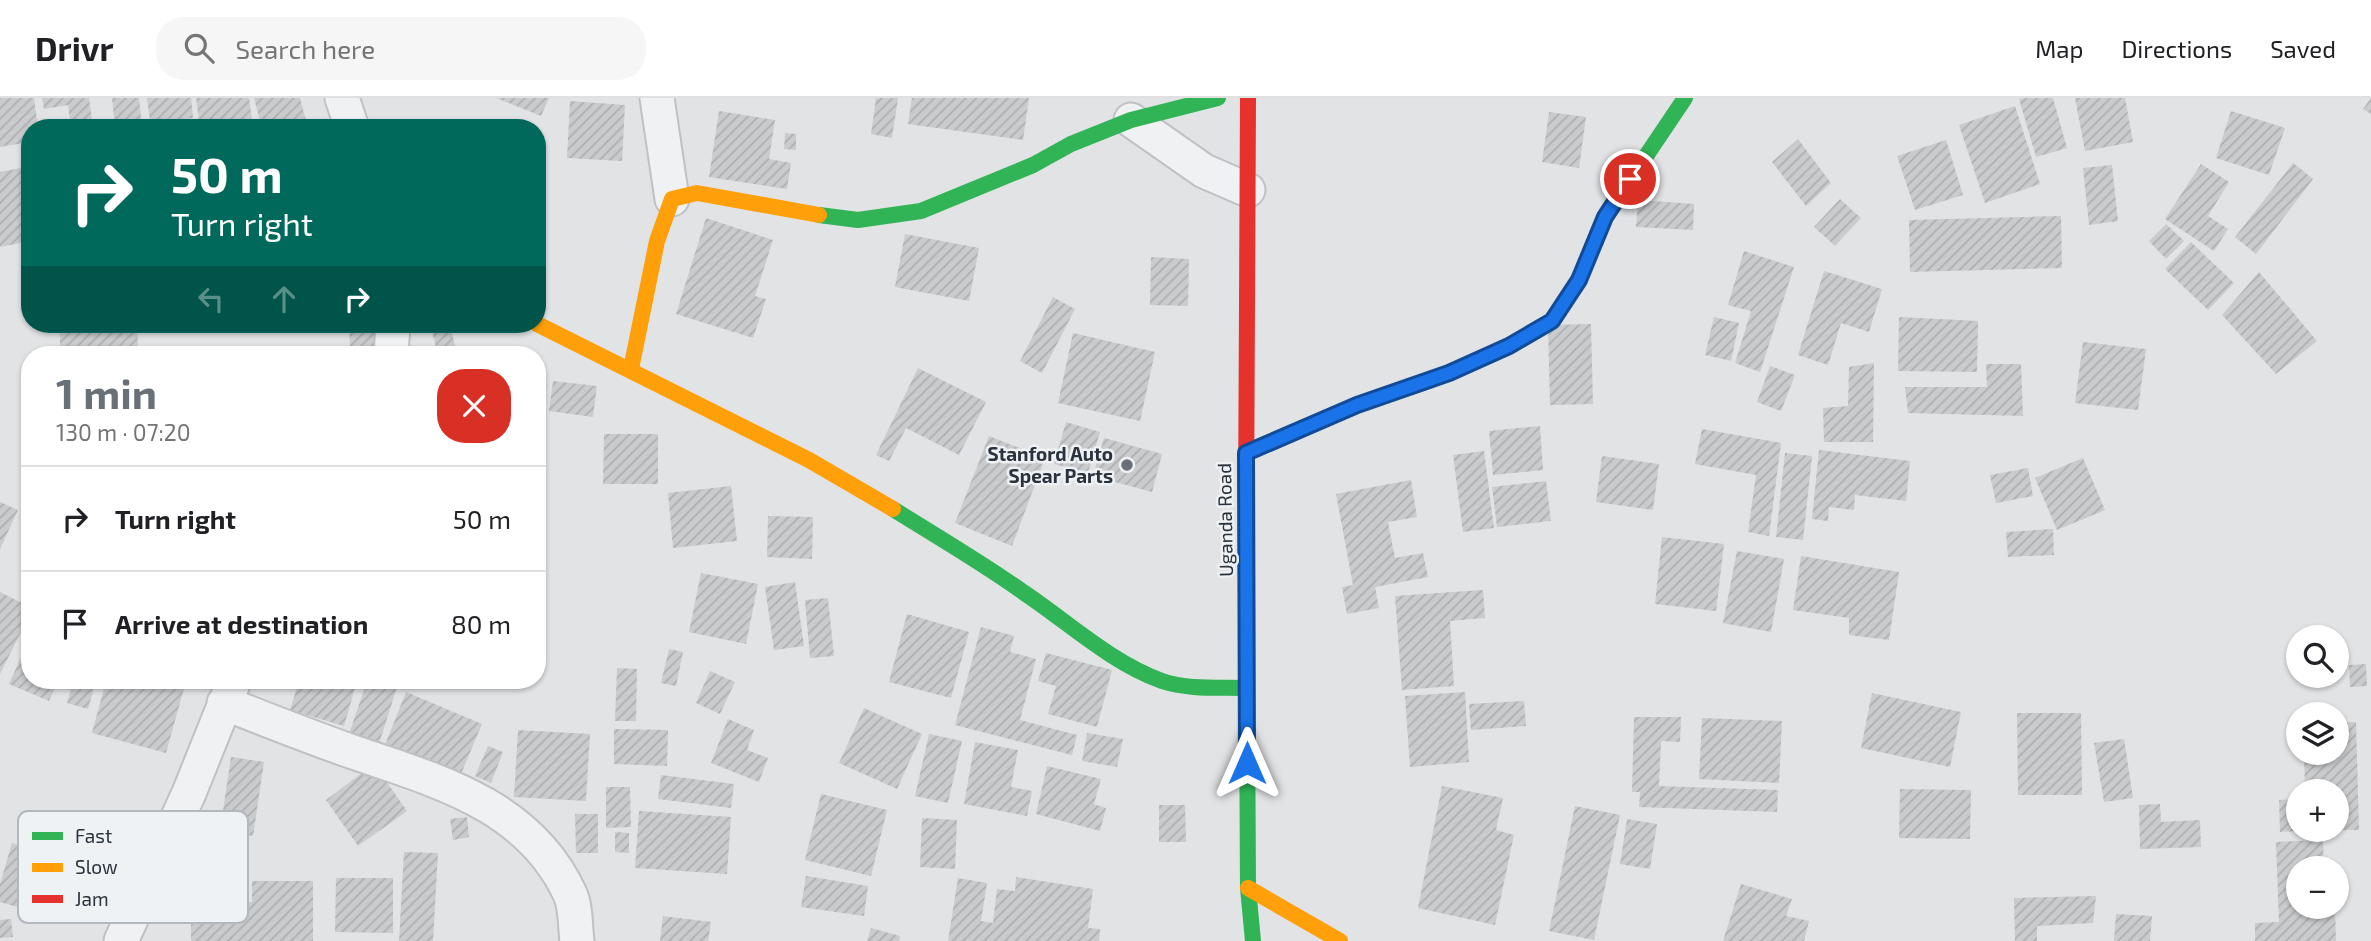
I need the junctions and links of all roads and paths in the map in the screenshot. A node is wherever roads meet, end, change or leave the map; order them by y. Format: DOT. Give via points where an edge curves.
graph roads {
  1 [pos="342,98"];
  2 [pos="657,98"];
  3 [pos="1218,98"];
  4 [pos="1248,98"];
  5 [pos="1685,98"];
  6 [pos="349,119"];
  7 [pos="1131,120"];
  8 [pos="1248,190"];
  9 [pos="673,199"];
  10 [pos="546,328"];
  11 [pos="631,369"];
  12 [pos="1246,453"];
  13 [pos="1247,688"];
  14 [pos="229,692"];
  15 [pos="181,811"];
  16 [pos="1248,888"];
  17 [pos="129,923"];
  18 [pos="121,941"];
  19 [pos="578,941"];
  20 [pos="1253,941"];
  21 [pos="1340,941"];
  1 -- 6 [label="street"];
  2 -- 9 [label="street"];
  3 -- 7 [label="street"];
  4 -- 8 [label="street, Uganda Road"];
  5 -- 12 [label="street" via="1605,217 1579,280 1552,321 1441,376 1357,405"];
  7 -- 8 [label="street" via="1205,171"];
  7 -- 9 [label="street" via="921,211 858,220 697,193"];
  8 -- 12 [label="street, Uganda Road"];
  9 -- 11 [label="street" via="657,241"];
  10 -- 11 [label="street"];
  11 -- 13 [label="street" via="882,502 1130,665 1163,681"];
  12 -- 13 [label="street, Uganda Road"];
  13 -- 16 [label="street, Uganda Road"];
  14 -- 15 [label="street"];
  14 -- 19 [label="street" via="281,726 460,790 499,813 555,867 572,897"];
  16 -- 20 [label="street, Uganda Road"];
  16 -- 21 [label="street"];
  17 -- 18 [label="street"];
}
